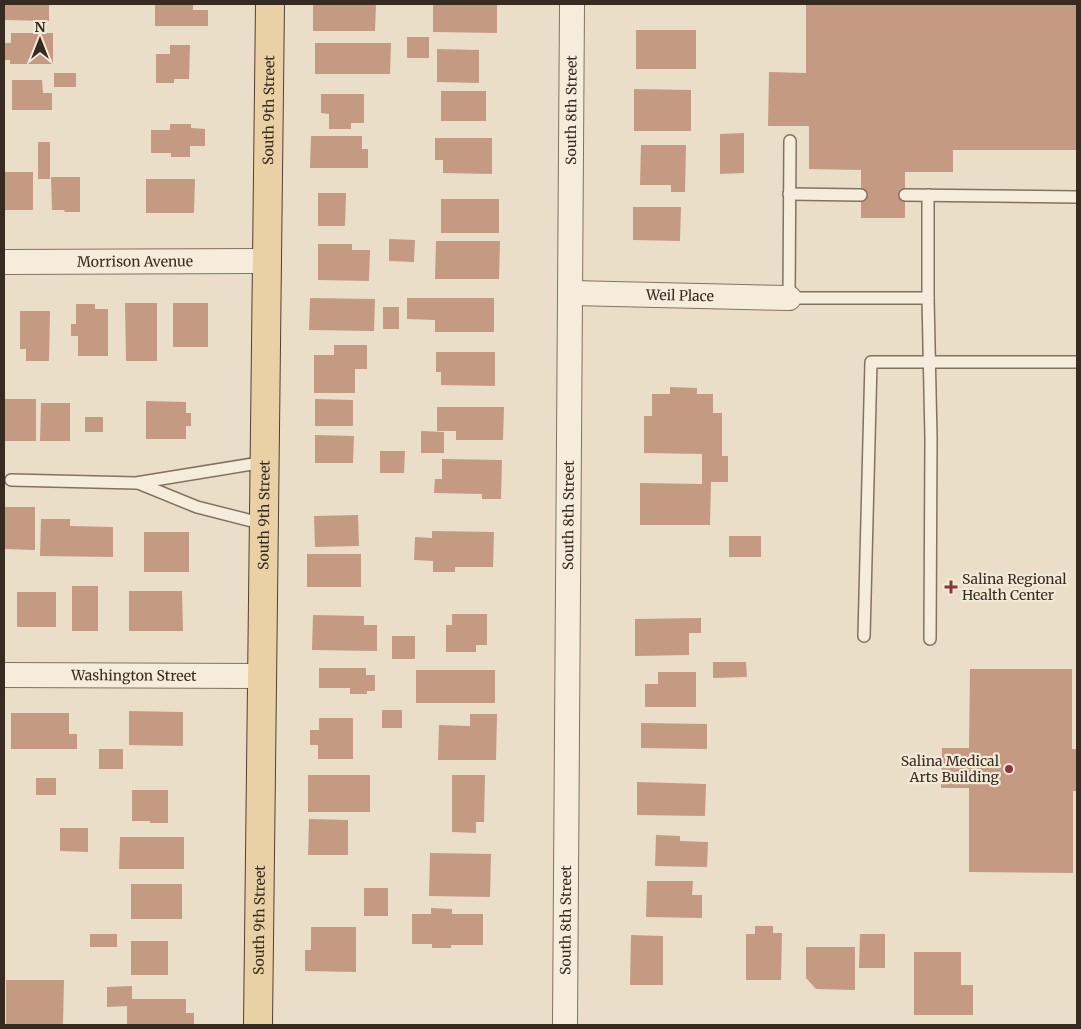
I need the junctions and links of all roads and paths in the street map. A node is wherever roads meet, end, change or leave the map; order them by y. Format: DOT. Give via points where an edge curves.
graph roads {
  1 [pos="270,4"];
  2 [pos="572,4"];
  3 [pos="790,141"];
  4 [pos="789,194"];
  5 [pos="861,195"];
  6 [pos="905,195"];
  7 [pos="928,195"];
  8 [pos="1077,197"];
  9 [pos="267,261"];
  10 [pos="4,262"];
  11 [pos="570,293"];
  12 [pos="788,298"];
  13 [pos="928,298"];
  14 [pos="930,361"];
  15 [pos="1077,362"];
  16 [pos="265,462"];
  17 [pos="11,480"];
  18 [pos="136,482"];
  19 [pos="264,524"];
  20 [pos="864,636"];
  21 [pos="930,639"];
  22 [pos="4,675"];
  23 [pos="263,676"];
  24 [pos="258,1025"];
  25 [pos="565,1025"];
  1 -- 9 [label="main road, South 9th Street"];
  2 -- 11 [label="street, South 8th Street"];
  3 -- 4 [label="lane"];
  4 -- 5 [label="lane"];
  4 -- 12 [label="lane"];
  6 -- 7 [label="lane"];
  7 -- 8 [label="lane"];
  7 -- 13 [label="lane"];
  9 -- 10 [label="street, Morrison Avenue"];
  9 -- 16 [label="main road, South 9th Street"];
  11 -- 12 [label="street, Weil Place"];
  11 -- 25 [label="street, South 8th Street"];
  12 -- 13 [label="lane"];
  13 -- 14 [label="lane"];
  14 -- 15 [label="lane"];
  14 -- 20 [label="lane" via="871,362"];
  14 -- 21 [label="lane"];
  16 -- 18 [label="lane"];
  16 -- 19 [label="main road, South 9th Street"];
  17 -- 18 [label="lane"];
  18 -- 19 [label="lane" via="197,507"];
  19 -- 23 [label="main road, South 9th Street"];
  22 -- 23 [label="street, Washington Street"];
  23 -- 24 [label="main road, South 9th Street"];
}
